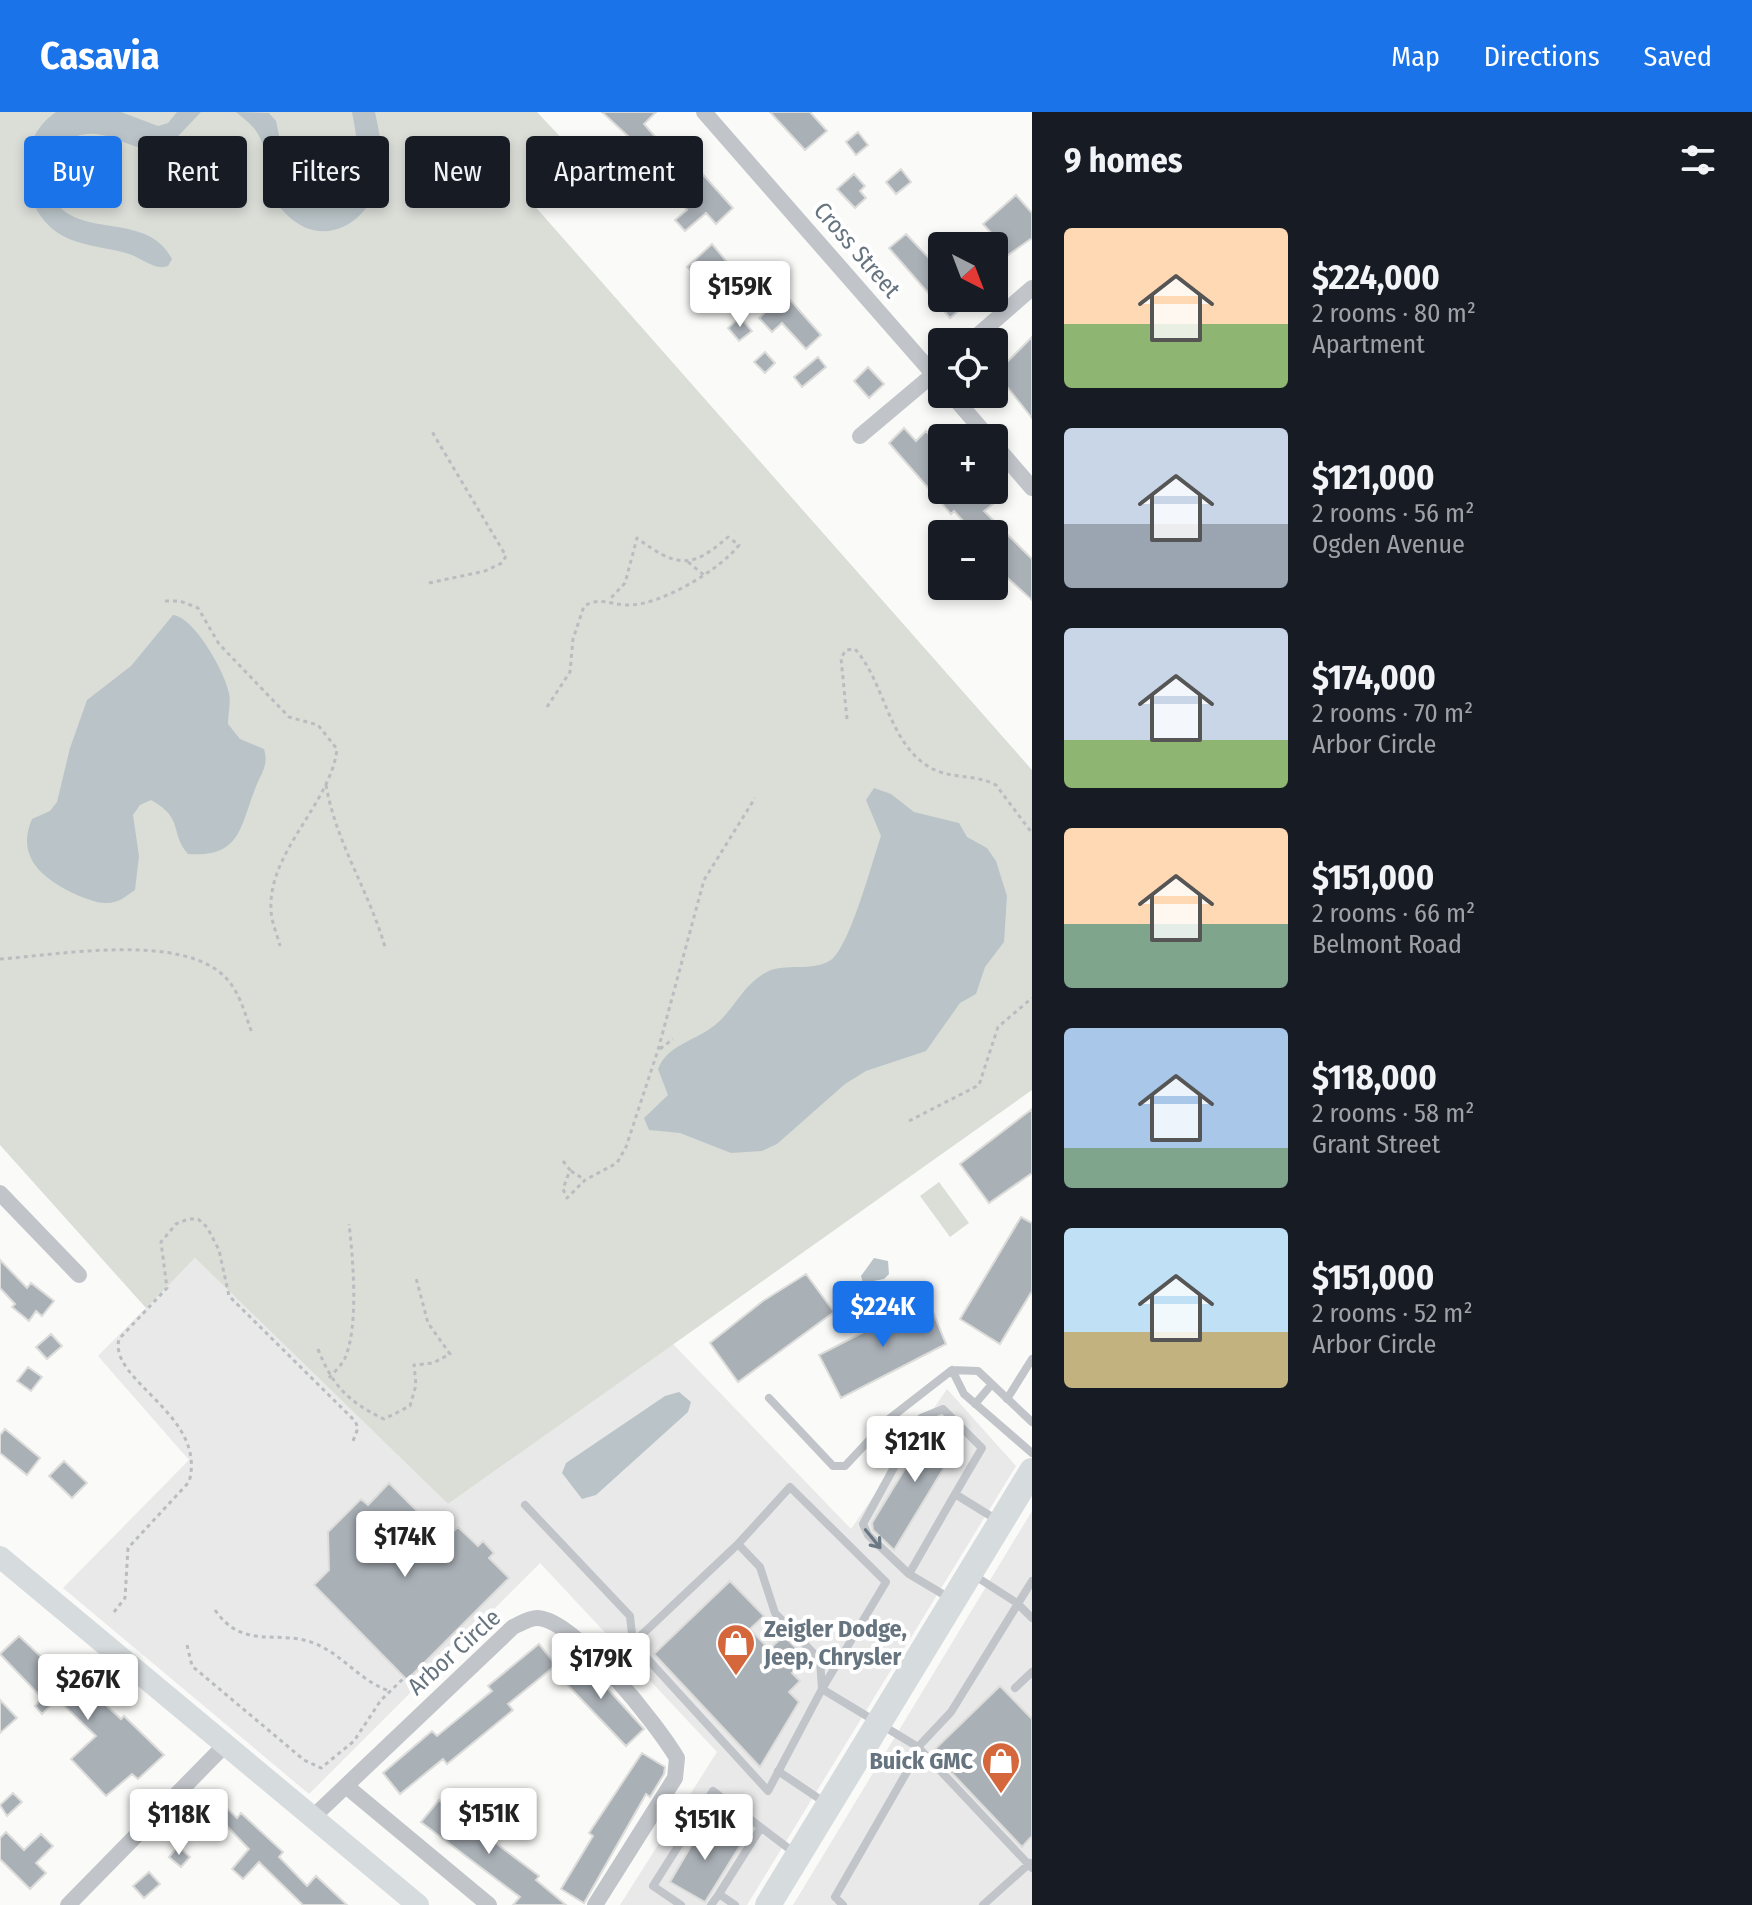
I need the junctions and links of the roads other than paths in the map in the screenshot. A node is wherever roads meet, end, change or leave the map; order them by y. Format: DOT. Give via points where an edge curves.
graph roads {
  1 [pos="704,112"];
  2 [pos="1032,288"];
  3 [pos="986,328"];
  4 [pos="928,363"];
  5 [pos="928,383"];
  6 [pos="963,408"];
  7 [pos="977,424"];
  8 [pos="860,436"];
  9 [pos="1008,460"];
  10 [pos="1032,488"];
  11 [pos="0,1193"];
  12 [pos="79,1275"];
  13 [pos="1032,1359"];
  14 [pos="952,1370"];
  15 [pos="992,1384"];
  16 [pos="769,1398"];
  17 [pos="1007,1399"];
  18 [pos="975,1404"];
  19 [pos="1032,1422"];
  20 [pos="1032,1453"];
  21 [pos="1032,1471"];
  22 [pos="955,1494"];
  23 [pos="525,1505"];
  24 [pos="1001,1522"];
  25 [pos="738,1544"];
  26 [pos="0,1557"];
  27 [pos="970,1572"];
  28 [pos="909,1574"];
  29 [pos="1032,1581"];
  30 [pos="953,1601"];
  31 [pos="1017,1603"];
  32 [pos="1032,1618"];
  33 [pos="633,1643"];
  34 [pos="1032,1672"];
  35 [pos="1015,1688"];
  36 [pos="822,1689"];
  37 [pos="879,1723"];
  38 [pos="225,1745"];
  39 [pos="918,1747"];
  40 [pos="778,1771"];
  41 [pos="346,1786"];
  42 [pos="829,1805"];
  43 [pos="312,1818"];
  44 [pos="760,1829"];
  45 [pos="798,1856"];
  46 [pos="1031,1864"];
  47 [pos="719,1894"];
  48 [pos="68,1905"];
  49 [pos="418,1905"];
  50 [pos="489,1905"];
  51 [pos="595,1905"];
  52 [pos="681,1905"];
  53 [pos="711,1905"];
  54 [pos="735,1905"];
  55 [pos="768,1905"];
  56 [pos="843,1905"];
  57 [pos="983,1905"];
  1 -- 4 [label="street, Cross Street"];
  2 -- 3 [label="street"];
  5 -- 8 [label="street"];
  6 -- 7 [label="street"];
  9 -- 10 [label="street"];
  11 -- 12 [label="street"];
  13 -- 17 [label="lane"];
  14 -- 15 [label="lane" via="978,1371"];
  14 -- 16 [label="lane" via="889,1419 845,1466 833,1466"];
  14 -- 18 [label="lane"];
  15 -- 17 [label="lane"];
  15 -- 18 [label="lane"];
  17 -- 19 [label="lane"];
  18 -- 20 [label="lane"];
  21 -- 24 [label="main road"];
  22 -- 24 [label="lane"];
  22 -- 28 [label="lane"];
  22 -- 28 [label="lane, one-way" via="982,1448 943,1409 921,1418 863,1524"];
  23 -- 33 [label="lane" via="630,1616"];
  24 -- 27 [label="main road"];
  25 -- 33 [label="lane"];
  25 -- 36 [label="lane" via="760,1567 775,1613 820,1660"];
  25 -- 36 [label="lane" via="790,1487 886,1582"];
  26 -- 38 [label="main road"];
  27 -- 30 [label="main road"];
  27 -- 31 [label="lane"];
  28 -- 30 [label="lane"];
  29 -- 31 [label="lane"];
  30 -- 37 [label="main road"];
  31 -- 32 [label="lane"];
  31 -- 39 [label="lane" via="951,1712"];
  33 -- 40 [label="lane" via="768,1791"];
  34 -- 35 [label="lane"];
  36 -- 37 [label="lane"];
  36 -- 40 [label="lane"];
  37 -- 39 [label="lane"];
  37 -- 42 [label="main road"];
  38 -- 43 [label="main road"];
  38 -- 48 [label="street"];
  39 -- 46 [label="lane"];
  39 -- 56 [label="lane" via="835,1897"];
  40 -- 42 [label="lane"];
  41 -- 43 [label="street, Arbor Circle"];
  41 -- 50 [label="street"];
  41 -- 51 [label="street, Arbor Circle" via="513,1627 536,1618 549,1622 573,1636 608,1671 650,1716 677,1758 675,1778"];
  42 -- 45 [label="main road"];
  43 -- 49 [label="main road"];
  44 -- 45 [label="lane"];
  44 -- 47 [label="lane"];
  44 -- 52 [label="lane" via="713,1791 653,1886"];
  45 -- 55 [label="main road"];
  46 -- 57 [label="lane"];
  47 -- 53 [label="lane"];
  47 -- 54 [label="lane"];
}
